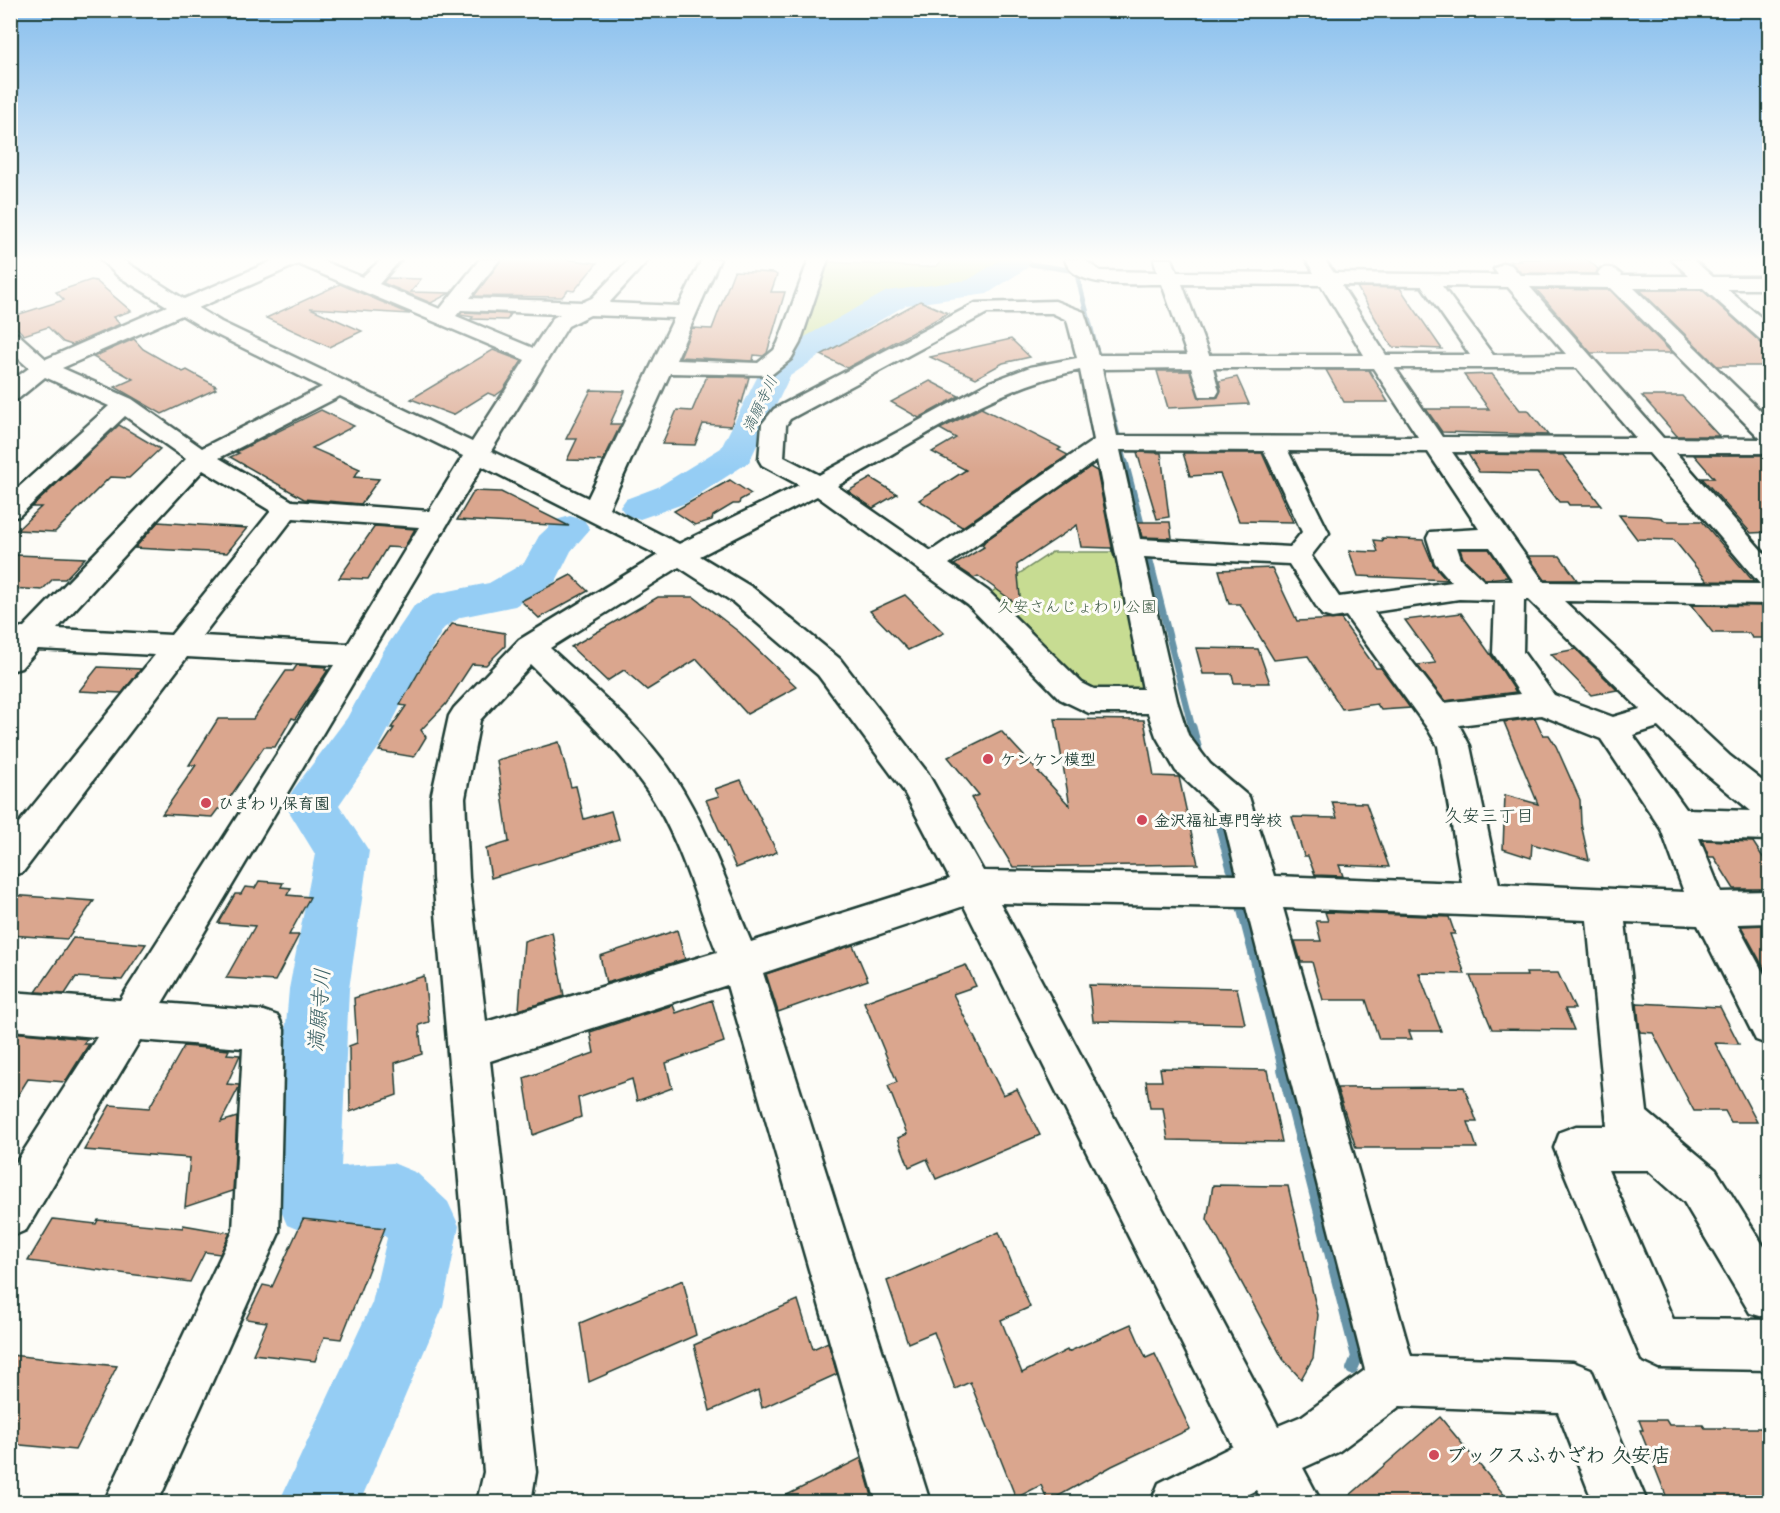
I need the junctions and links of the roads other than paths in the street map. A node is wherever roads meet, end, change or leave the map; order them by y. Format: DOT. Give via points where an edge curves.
graph roads {
  1 [pos="129,330"];
  2 [pos="221,330"];
  3 [pos="484,330"];
  4 [pos="555,330"];
  5 [pos="679,330"];
  6 [pos="794,330"];
  7 [pos="939,330"];
  8 [pos="1081,330"];
  9 [pos="1189,330"];
  10 [pos="1359,330"];
  11 [pos="1464,330"];
  12 [pos="1555,330"];
  13 [pos="1665,330"];
  14 [pos="10,339"];
  15 [pos="538,358"];
  16 [pos="1200,360"];
  17 [pos="1581,360"];
  18 [pos="1379,361"];
  19 [pos="1486,361"];
  20 [pos="1089,362"];
  21 [pos="661,366"];
  22 [pos="43,368"];
  23 [pos="339,388"];
  24 [pos="1208,391"];
  25 [pos="10,394"];
  26 [pos="124,404"];
  27 [pos="1770,434"];
  28 [pos="1106,443"];
  29 [pos="1272,443"];
  30 [pos="1436,444"];
  31 [pos="1654,445"];
  32 [pos="1770,446"];
  33 [pos="477,453"];
  34 [pos="201,458"];
  35 [pos="819,484"];
  36 [pos="286,509"];
  37 [pos="10,510"];
  38 [pos="596,511"];
  39 [pos="438,520"];
  40 [pos="1498,538"];
  41 [pos="1128,547"];
  42 [pos="679,555"];
  43 [pos="1297,556"];
  44 [pos="931,564"];
  45 [pos="1770,578"];
  46 [pos="1478,591"];
  47 [pos="1524,592"];
  48 [pos="1770,594"];
  49 [pos="1353,605"];
  50 [pos="21,637"];
  51 [pos="182,644"];
  52 [pos="530,647"];
  53 [pos="356,655"];
  54 [pos="10,660"];
  55 [pos="1161,701"];
  56 [pos="1543,703"];
  57 [pos="1665,713"];
  58 [pos="1436,716"];
  59 [pos="1612,730"];
  60 [pos="1770,807"];
  61 [pos="1676,823"];
  62 [pos="1770,826"];
  63 [pos="10,861"];
  64 [pos="973,887"];
  65 [pos="1259,891"];
  66 [pos="1484,900"];
  67 [pos="1604,905"];
  68 [pos="1770,907"];
  69 [pos="1709,909"];
  70 [pos="740,963"];
  71 [pos="10,1011"];
  72 [pos="131,1019"];
  73 [pos="1770,1026"];
  74 [pos="470,1047"];
  75 [pos="1657,1149"];
  76 [pos="10,1214"];
  77 [pos="1769,1297"];
  78 [pos="1770,1345"];
  79 [pos="1393,1381"];
  80 [pos="1266,1457"];
  81 [pos="131,1503"];
  82 [pos="504,1503"];
  83 [pos="903,1503"];
  84 [pos="1178,1503"];
  85 [pos="1294,1503"];
  86 [pos="1620,1503"];
  1 -- 22 [label="street"];
  2 -- 23 [label="street"];
  3 -- 15 [label="street"];
  4 -- 15 [label="street"];
  5 -- 21 [label="street"];
  6 -- 21 [label="street" via="783,354 763,370"];
  7 -- 35 [label="street" via="782,414 774,424 771,460"];
  8 -- 20 [label="street"];
  9 -- 16 [label="street"];
  10 -- 18 [label="street"];
  11 -- 19 [label="street"];
  12 -- 17 [label="street"];
  13 -- 27 [label="street"];
  14 -- 22 [label="street"];
  15 -- 33 [label="street"];
  16 -- 18 [label="street"];
  16 -- 20 [label="street"];
  16 -- 24 [label="street"];
  17 -- 19 [label="street"];
  17 -- 31 [label="street"];
  18 -- 19 [label="street"];
  18 -- 30 [label="street"];
  20 -- 28 [label="street"];
  20 -- 35 [label="street" via="1038,372 998,387"];
  21 -- 38 [label="street"];
  22 -- 25 [label="street"];
  22 -- 26 [label="street"];
  23 -- 33 [label="street"];
  23 -- 34 [label="street"];
  26 -- 34 [label="street"];
  26 -- 37 [label="street"];
  28 -- 29 [label="street"];
  28 -- 41 [label="street"];
  28 -- 44 [label="street"];
  29 -- 30 [label="street"];
  29 -- 43 [label="street" via="1316,533"];
  30 -- 31 [label="street"];
  30 -- 40 [label="street"];
  31 -- 32 [label="street"];
  31 -- 45 [label="street"];
  33 -- 38 [label="street"];
  33 -- 39 [label="street"];
  34 -- 36 [label="street"];
  34 -- 50 [label="street"];
  35 -- 42 [label="street"];
  35 -- 44 [label="street"];
  36 -- 39 [label="street"];
  36 -- 51 [label="street"];
  38 -- 42 [label="street"];
  39 -- 53 [label="street"];
  40 -- 46 [label="street" via="1440,538 1449,564"];
  40 -- 47 [label="street" via="1528,583"];
  41 -- 43 [label="street"];
  41 -- 55 [label="street"];
  42 -- 52 [label="street"];
  42 -- 64 [label="street" via="743,595 829,667 915,781"];
  43 -- 49 [label="street" via="1332,608"];
  44 -- 55 [label="street" via="978,598 1071,691 1089,701"];
  46 -- 47 [label="street"];
  46 -- 49 [label="street" via="1459,590"];
  47 -- 48 [label="street"];
  47 -- 56 [label="street" via="1508,653"];
  47 -- 57 [label="street"];
  49 -- 58 [label="street"];
  50 -- 51 [label="street"];
  50 -- 54 [label="street"];
  51 -- 53 [label="street"];
  51 -- 63 [label="street"];
  52 -- 70 [label="street" via="621,734 662,785 693,846"];
  52 -- 74 [label="street" via="465,716 448,798 451,878"];
  53 -- 72 [label="street"];
  55 -- 65 [label="street" via="1165,722 1188,765 1237,807"];
  56 -- 58 [label="street"];
  56 -- 59 [label="street"];
  57 -- 59 [label="street"];
  57 -- 60 [label="street" via="1718,765"];
  58 -- 66 [label="street" via="1454,746"];
  59 -- 61 [label="street"];
  61 -- 62 [label="street"];
  61 -- 69 [label="street"];
  64 -- 65 [label="street"];
  64 -- 70 [label="street"];
  64 -- 80 [label="street"];
  65 -- 66 [label="street"];
  65 -- 79 [label="street"];
  66 -- 67 [label="street"];
  67 -- 69 [label="street"];
  67 -- 75 [label="street" via="1627,1123"];
  68 -- 69 [label="street"];
  69 -- 73 [label="street"];
  70 -- 74 [label="street"];
  70 -- 83 [label="street"];
  71 -- 72 [label="street"];
  72 -- 76 [label="street"];
  72 -- 81 [label="street" via="264,1030 256,1233"];
  74 -- 82 [label="street" via="510,1472"];
  75 -- 77 [label="street" via="1700,1186"];
  75 -- 78 [label="street" via="1576,1149 1659,1343"];
  79 -- 80 [label="street" via="1320,1434"];
  79 -- 86 [label="street" via="1573,1387"];
  80 -- 84 [label="street"];
  80 -- 85 [label="street"];
}
